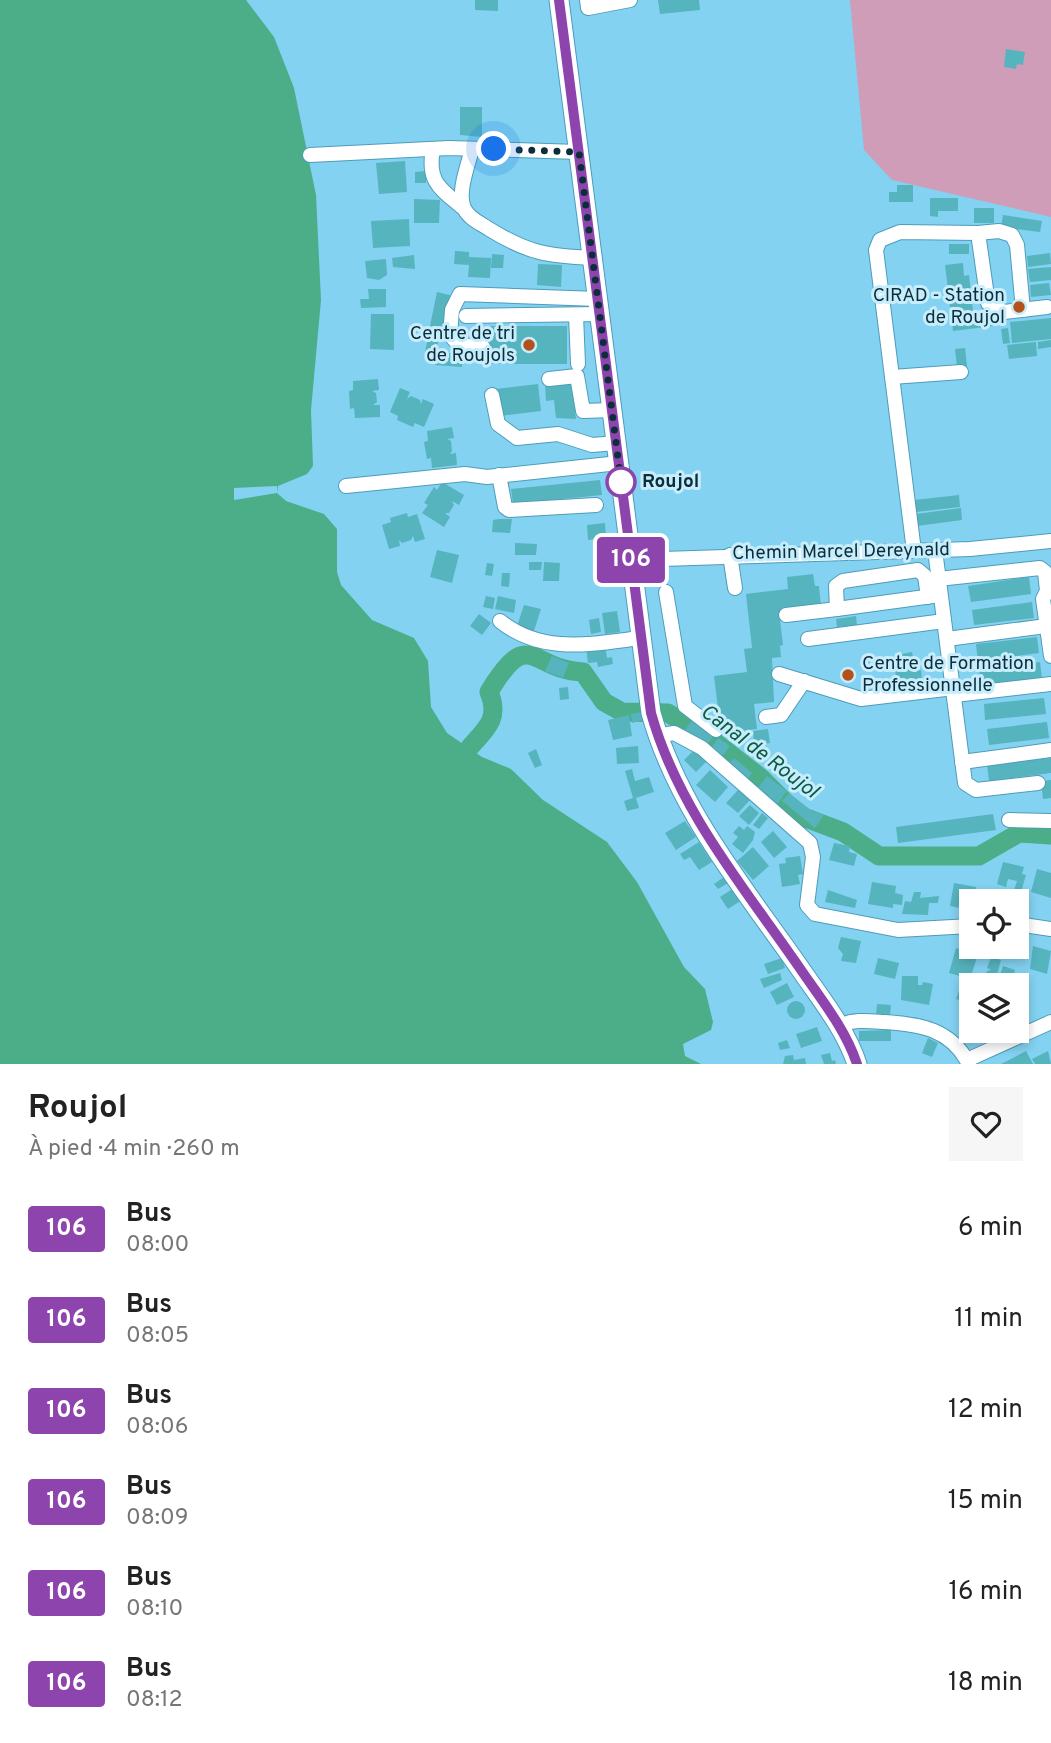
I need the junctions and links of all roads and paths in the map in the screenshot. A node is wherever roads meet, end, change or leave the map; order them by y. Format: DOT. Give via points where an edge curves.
graph roads {
  1 [pos="559,0"];
  2 [pos="587,0"];
  3 [pos="631,0"];
  4 [pos="433,149"];
  5 [pos="472,149"];
  6 [pos="579,152"];
  7 [pos="310,155"];
  8 [pos="463,207"];
  9 [pos="978,233"];
  10 [pos="593,258"];
  11 [pos="599,306"];
  12 [pos="1047,307"];
  13 [pos="1024,310"];
  14 [pos="576,315"];
  15 [pos="467,316"];
  16 [pos="483,347"];
  17 [pos="578,364"];
  18 [pos="961,372"];
  19 [pos="892,377"];
  20 [pos="549,379"];
  21 [pos="492,395"];
  22 [pos="612,410"];
  23 [pos="616,443"];
  24 [pos="619,463"];
  25 [pos="499,475"];
  26 [pos="346,486"];
  27 [pos="596,505"];
  28 [pos="1051,541"];
  29 [pos="914,551"];
  30 [pos="934,551"];
  31 [pos="730,555"];
  32 [pos="631,560"];
  33 [pos="938,579"];
  34 [pos="735,588"];
  35 [pos="666,592"];
  36 [pos="934,596"];
  37 [pos="837,609"];
  38 [pos="786,615"];
  39 [pos="500,621"];
  40 [pos="944,621"];
  41 [pos="1046,626"];
  42 [pos="641,638"];
  43 [pos="808,639"];
  44 [pos="947,639"];
  45 [pos="1051,656"];
  46 [pos="779,674"];
  47 [pos="804,681"];
  48 [pos="1051,684"];
  49 [pos="954,692"];
  50 [pos="766,717"];
  51 [pos="716,730"];
  52 [pos="657,736"];
  53 [pos="1051,750"];
  54 [pos="962,762"];
  55 [pos="1038,783"];
  56 [pos="1009,820"];
  57 [pos="1051,821"];
  58 [pos="1029,926"];
  59 [pos="959,927"];
  60 [pos="1051,929"];
  61 [pos="1051,1023"];
  62 [pos="839,1026"];
  63 [pos="968,1062"];
  64 [pos="857,1064"];
  1 -- 6 [label="main road"];
  2 -- 3 [label="street" via="588,8"];
  4 -- 5 [label="street"];
  4 -- 7 [label="street"];
  4 -- 8 [label="street" via="429,168 439,188"];
  5 -- 6 [label="street"];
  5 -- 8 [label="street"];
  6 -- 10 [label="main road"];
  8 -- 10 [label="street" via="470,217 517,246 538,254"];
  9 -- 13 [label="street" via="988,303 1004,312"];
  9 -- 13 [label="street" via="1012,234"];
  9 -- 19 [label="street" via="900,232 880,240 876,250"];
  10 -- 11 [label="main road"];
  11 -- 14 [label="street"];
  11 -- 16 [label="street" via="460,294 452,310 450,335 459,345"];
  11 -- 22 [label="main road"];
  12 -- 13 [label="street"];
  14 -- 15 [label="street"];
  14 -- 17 [label="street"];
  18 -- 19 [label="street"];
  19 -- 29 [label="street"];
  20 -- 22 [label="street" via="577,376 583,411"];
  21 -- 23 [label="street" via="498,424 517,438 558,434 592,445"];
  22 -- 23 [label="main road"];
  23 -- 24 [label="main road"];
  24 -- 25 [label="street"];
  24 -- 32 [label="main road"];
  25 -- 26 [label="street"];
  25 -- 27 [label="street" via="509,510"];
  28 -- 30 [label="street, Chemin Marcel Dereynald"];
  29 -- 30 [label="street, Chemin Marcel Dereynald"];
  29 -- 31 [label="street, Chemin Marcel Dereynald"];
  30 -- 33 [label="street"];
  31 -- 32 [label="street, Chemin Marcel Dereynald"];
  31 -- 34 [label="street"];
  32 -- 42 [label="main road"];
  33 -- 36 [label="street"];
  33 -- 41 [label="street" via="1040,568 1045,572 1047,591 1043,599"];
  35 -- 51 [label="street" via="685,706"];
  36 -- 37 [label="street"];
  36 -- 37 [label="street" via="922,572 880,576 836,586"];
  36 -- 40 [label="street"];
  37 -- 38 [label="street"];
  39 -- 42 [label="street" via="515,634 568,647"];
  40 -- 43 [label="street"];
  40 -- 44 [label="street"];
  41 -- 44 [label="street"];
  41 -- 45 [label="street"];
  42 -- 52 [label="main road"];
  44 -- 49 [label="street"];
  46 -- 47 [label="street"];
  47 -- 49 [label="street" via="861,699"];
  47 -- 50 [label="street" via="781,715"];
  48 -- 49 [label="street"];
  49 -- 54 [label="street"];
  52 -- 59 [label="street" via="674,733 702,748 810,844 813,857 807,905 814,914 898,930"];
  52 -- 62 [label="main road" via="676,783 698,820"];
  53 -- 54 [label="street"];
  54 -- 55 [label="street" via="969,789"];
  56 -- 57 [label="street"];
  58 -- 60 [label="street"];
  61 -- 63 [label="street"];
  62 -- 63 [label="street" via="870,1021 927,1027 946,1036"];
  62 -- 64 [label="main road"];
}
